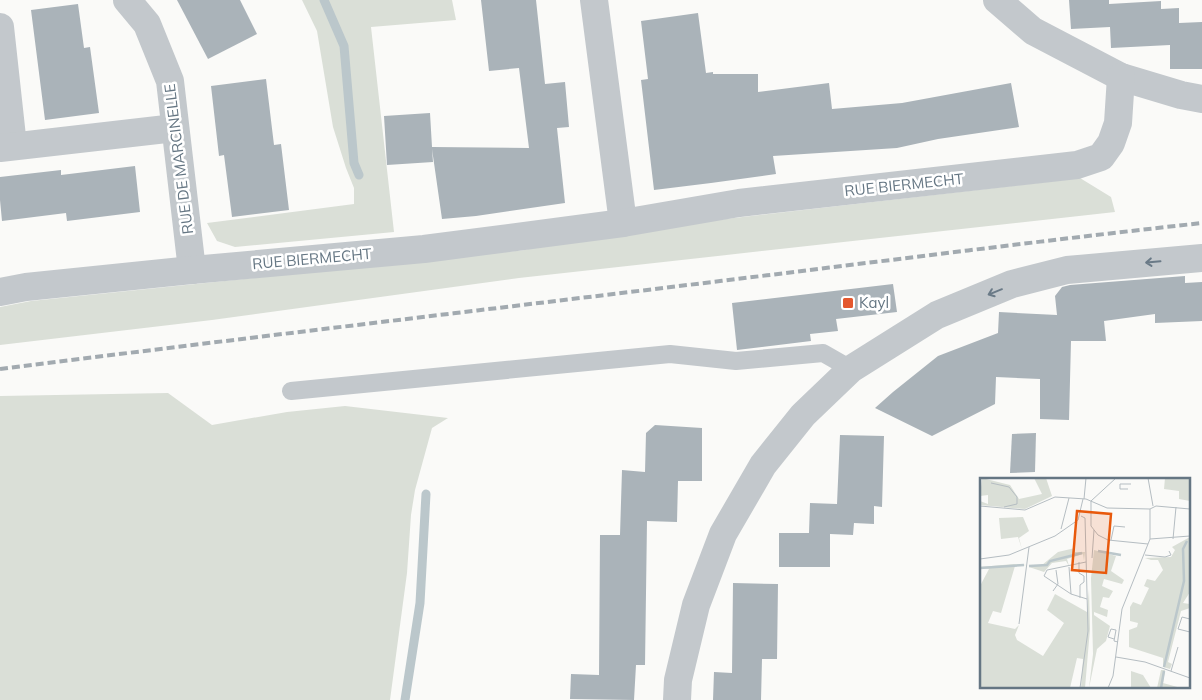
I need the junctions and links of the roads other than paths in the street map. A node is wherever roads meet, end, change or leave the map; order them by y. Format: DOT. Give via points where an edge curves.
graph roads {
  1 [pos="127,0"];
  2 [pos="594,0"];
  3 [pos="997,0"];
  4 [pos="0,27"];
  5 [pos="1121,77"];
  6 [pos="1202,99"];
  7 [pos="175,128"];
  8 [pos="7,147"];
  9 [pos="623,223"];
  10 [pos="1202,258"];
  11 [pos="192,270"];
  12 [pos="0,292"];
  13 [pos="851,369"];
  14 [pos="291,391"];
  15 [pos="677,700"];
  1 -- 7 [label="street, RUE DE MARCINELLE" via="147,24 170,81"];
  2 -- 9 [label="street"];
  3 -- 5 [label="street" via="1034,31"];
  4 -- 8 [label="street"];
  5 -- 6 [label="street"];
  5 -- 9 [label="street, RUE BIERMECHT" via="1118,123 1111,143 1101,157 1078,165 739,203"];
  7 -- 8 [label="street"];
  7 -- 11 [label="street, RUE DE MARCINELLE"];
  9 -- 11 [label="street, RUE BIERMECHT" via="424,249"];
  10 -- 13 [label="street, one-way" via="1067,270 1012,284 937,315"];
  11 -- 12 [label="street, RUE BIERMECHT"];
  13 -- 14 [label="lane" via="824,352 736,362 670,354"];
  13 -- 15 [label="street" via="803,415 764,465 723,534 696,605 678,680"];
}
